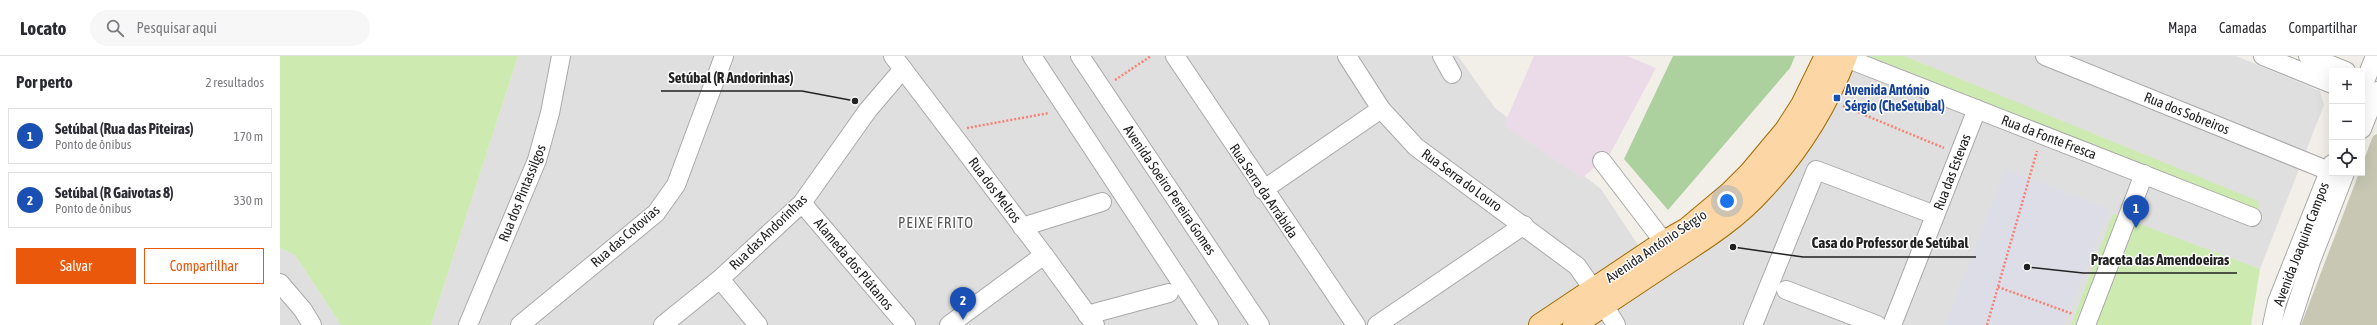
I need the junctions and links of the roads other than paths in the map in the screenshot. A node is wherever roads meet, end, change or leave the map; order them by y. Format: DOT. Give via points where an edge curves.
graph roads {
  1 [pos="562,56"];
  2 [pos="724,56"];
  3 [pos="1032,56"];
  4 [pos="1080,56"];
  5 [pos="1175,56"];
  6 [pos="1347,56"];
  7 [pos="1442,56"];
  8 [pos="2045,56"];
  9 [pos="2263,56"];
  10 [pos="2308,56"];
  11 [pos="2375,56"];
  12 [pos="1839,57"];
  13 [pos="898,62"];
  14 [pos="2338,68"];
  15 [pos="1452,74"];
  16 [pos="2329,83"];
  17 [pos="2370,90"];
  18 [pos="1381,109"];
  19 [pos="1977,109"];
  20 [pos="2365,114"];
  21 [pos="1602,161"];
  22 [pos="2329,167"];
  23 [pos="2144,174"];
  24 [pos="2332,176"];
  25 [pos="2333,176"];
  26 [pos="1263,190"];
  27 [pos="1102,202"];
  28 [pos="802,203"];
  29 [pos="1935,215"];
  30 [pos="2252,217"];
  31 [pos="1524,225"];
  32 [pos="1022,227"];
  33 [pos="1664,242"];
  34 [pos="1044,255"];
  35 [pos="720,279"];
  36 [pos="280,283"];
  37 [pos="1786,290"];
  38 [pos="1169,293"];
  39 [pos="1598,297"];
  40 [pos="472,320"];
  41 [pos="1091,320"];
  42 [pos="2086,322"];
  43 [pos="312,325"];
  44 [pos="520,325"];
  45 [pos="663,325"];
  46 [pos="758,325"];
  47 [pos="906,325"];
  48 [pos="949,325"];
  49 [pos="1209,325"];
  50 [pos="1260,325"];
  51 [pos="1356,325"];
  52 [pos="1377,325"];
  53 [pos="1540,325"];
  54 [pos="1574,325"];
  55 [pos="1616,325"];
  56 [pos="1753,325"];
  57 [pos="1877,325"];
  58 [pos="1892,325"];
  59 [pos="2272,325"];
  60 [pos="2290,325"];
  1 -- 40 [label="street, Rua dos Pintassilgos" via="537,160"];
  2 -- 44 [label="street, Rua das Cotovias" via="676,186 656,212"];
  3 -- 49 [label="street"];
  4 -- 50 [label="street, Avenida Soeiro Pereira Gomes"];
  5 -- 26 [label="street, Rua Serra da Arrábida"];
  6 -- 18 [label="street, Rua Serra do Louro"];
  7 -- 15 [label="street"];
  8 -- 22 [label="street, Rua dos Sobreiros"];
  9 -- 16 [label="street"];
  10 -- 14 [label="street"];
  11 -- 17 [label="street"];
  12 -- 19 [label="street, Rua da Fonte Fresca"];
  12 -- 33 [label="main road, Avenida António Sérgio" via="1770,151 1750,173 1687,229"];
  12 -- 39 [label="main road, Avenida António Sérgio" via="1836,81 1814,124 1790,159 1761,192 1728,222"];
  13 -- 28 [label="street, Rua das Andorinhas" via="868,110"];
  13 -- 32 [label="street, Rua dos Melros"];
  17 -- 20 [label="street"];
  18 -- 26 [label="street"];
  18 -- 31 [label="street, Rua Serra do Louro" via="1416,147"];
  19 -- 23 [label="street, Rua da Fonte Fresca"];
  19 -- 29 [label="street, Rua das Estevas"];
  21 -- 33 [label="street"];
  23 -- 30 [label="street, Rua da Fonte Fresca"];
  23 -- 42 [label="street"];
  24 -- 59 [label="street, Avenida Joaquim Campos" via="2277,302"];
  25 -- 60 [label="street, Avenida Joaquim Campos" via="2311,261"];
  26 -- 51 [label="street, Rua Serra da Arrábida"];
  27 -- 32 [label="street"];
  28 -- 35 [label="street, Rua das Andorinhas"];
  28 -- 47 [label="street, Alameda dos Plátanos"];
  29 -- 56 [label="street" via="1816,170"];
  29 -- 58 [label="street, Rua das Estevas"];
  31 -- 39 [label="street, Rua Serra do Louro" via="1577,266"];
  31 -- 52 [label="street"];
  32 -- 34 [label="street, Rua dos Melros"];
  33 -- 39 [label="main road, Avenida António Sérgio"];
  34 -- 41 [label="street, Rua dos Melros"];
  34 -- 48 [label="street"];
  35 -- 45 [label="street, Rua das Andorinhas"];
  35 -- 46 [label="street"];
  36 -- 43 [label="street"];
  37 -- 57 [label="street"];
  38 -- 41 [label="street"];
  39 -- 53 [label="main road, Avenida António Sérgio"];
  39 -- 54 [label="main road, Avenida António Sérgio"];
  39 -- 55 [label="street, Rua Serra do Louro"];
}
